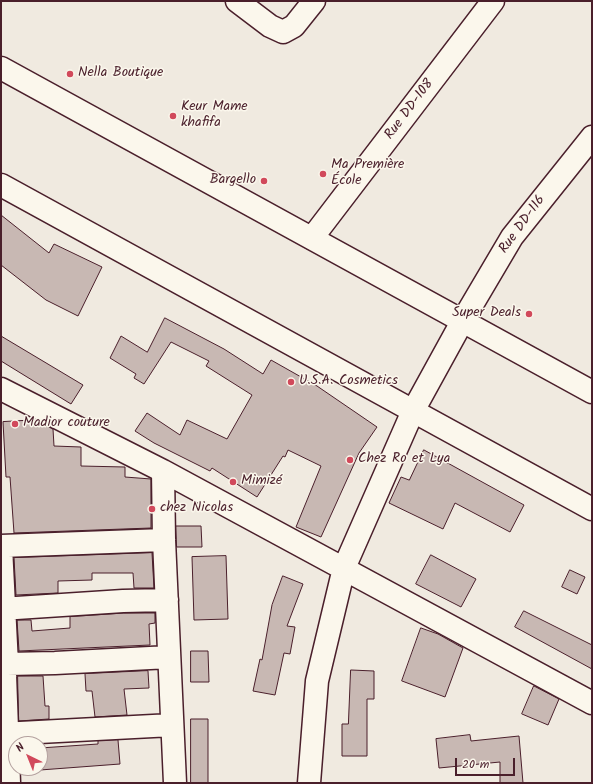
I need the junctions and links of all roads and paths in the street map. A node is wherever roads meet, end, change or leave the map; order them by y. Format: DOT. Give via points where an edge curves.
graph roads {
  1 [pos="237,1"];
  2 [pos="314,1"];
  3 [pos="493,1"];
  4 [pos="1,68"];
  5 [pos="592,137"];
  6 [pos="585,159"];
  7 [pos="1,184"];
  8 [pos="312,238"];
  9 [pos="463,320"];
  10 [pos="1,388"];
  11 [pos="592,392"];
  12 [pos="414,411"];
  13 [pos="163,471"];
  14 [pos="592,509"];
  15 [pos="164,540"];
  16 [pos="1,551"];
  17 [pos="344,568"];
  18 [pos="167,600"];
  19 [pos="2,609"];
  20 [pos="169,657"];
  21 [pos="4,671"];
  22 [pos="592,703"];
  23 [pos="172,725"];
  24 [pos="4,734"];
  25 [pos="9,783"];
  26 [pos="175,783"];
  27 [pos="309,783"];
  1 -- 2 [label="street" via="270,26 283,32 294,26"];
  3 -- 8 [label="street, Rue DD-108"];
  4 -- 8 [label="street"];
  5 -- 6 [label="street, Rue DD-116"];
  6 -- 9 [label="street, Rue DD-116" via="512,237"];
  7 -- 12 [label="street"];
  8 -- 9 [label="street"];
  9 -- 11 [label="street"];
  9 -- 12 [label="street, Rue DD-116"];
  10 -- 13 [label="street"];
  12 -- 14 [label="street"];
  12 -- 17 [label="street, Rue DD-116"];
  13 -- 15 [label="street"];
  13 -- 17 [label="street"];
  15 -- 16 [label="street"];
  15 -- 18 [label="street"];
  16 -- 19 [label="street"];
  17 -- 22 [label="street"];
  17 -- 27 [label="street, Rue DD-116" via="317,681"];
  18 -- 19 [label="street"];
  18 -- 20 [label="street"];
  19 -- 21 [label="street"];
  20 -- 21 [label="street" via="55,663"];
  20 -- 23 [label="street"];
  21 -- 24 [label="street"];
  23 -- 24 [label="street"];
  23 -- 26 [label="street"];
  24 -- 25 [label="street"];
}
